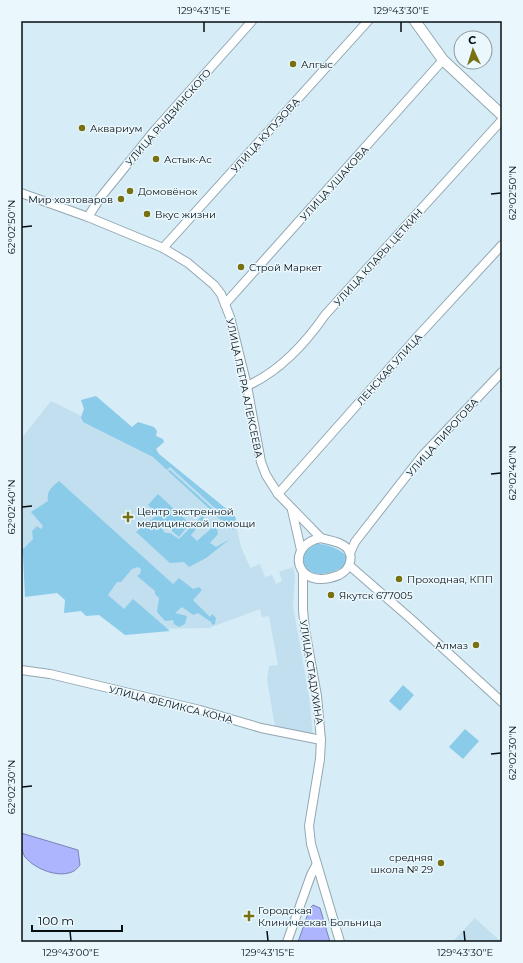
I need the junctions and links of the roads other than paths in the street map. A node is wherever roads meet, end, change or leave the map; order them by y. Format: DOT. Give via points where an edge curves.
graph roads {
  1 [pos="252,21"];
  2 [pos="368,21"];
  3 [pos="415,21"];
  4 [pos="443,60"];
  5 [pos="502,115"];
  6 [pos="502,120"];
  7 [pos="21,193"];
  8 [pos="88,217"];
  9 [pos="502,245"];
  10 [pos="163,248"];
  11 [pos="225,304"];
  12 [pos="502,372"];
  13 [pos="246,386"];
  14 [pos="278,494"];
  15 [pos="292,509"];
  16 [pos="320,538"];
  17 [pos="355,542"];
  18 [pos="342,544"];
  19 [pos="301,550"];
  20 [pos="350,553"];
  21 [pos="350,566"];
  22 [pos="303,573"];
  23 [pos="316,580"];
  24 [pos="303,589"];
  25 [pos="21,670"];
  26 [pos="502,702"];
  27 [pos="321,740"];
  28 [pos="317,864"];
  29 [pos="287,942"];
  30 [pos="340,942"];
  1 -- 8 [label="street, УЛИЦА РЫДЗИНСКОГО" via="155,130 100,198"];
  2 -- 10 [label="street, УЛИЦА КУТУЗОВА"];
  3 -- 4 [label="main road"];
  4 -- 5 [label="main road"];
  4 -- 11 [label="street, УЛИЦА УШАКОВА"];
  6 -- 13 [label="street, УЛИЦА КЛАРЫ ЦЕТКИН" via="291,356 265,378"];
  7 -- 8 [label="street, УЛИЦА ПЕТРА АЛЕКСЕЕВА"];
  8 -- 10 [label="street, УЛИЦА ПЕТРА АЛЕКСЕЕВА"];
  9 -- 14 [label="street, ЛЕНСКАЯ УЛИЦА"];
  10 -- 11 [label="street, УЛИЦА ПЕТРА АЛЕКСЕЕВА" via="188,262 205,276 221,294"];
  11 -- 13 [label="street, УЛИЦА ПЕТРА АЛЕКСЕЕВА"];
  12 -- 17 [label="street, УЛИЦА ПИРОГОВА" via="422,456"];
  13 -- 14 [label="street, УЛИЦА ПЕТРА АЛЕКСЕЕВА" via="261,462"];
  14 -- 15 [label="street, УЛИЦА ПЕТРА АЛЕКСЕЕВА"];
  15 -- 16 [label="street, УЛИЦА ПЕТРА АЛЕКСЕЕВА"];
  15 -- 19 [label="street"];
  16 -- 18 [label="street"];
  16 -- 19 [label="street" via="311,541"];
  17 -- 18 [label="street"];
  17 -- 20 [label="street, УЛИЦА ПИРОГОВА"];
  18 -- 20 [label="street"];
  19 -- 22 [label="street" via="299,560"];
  20 -- 21 [label="street"];
  21 -- 23 [label="street" via="339,575"];
  21 -- 26 [label="street"];
  22 -- 23 [label="street"];
  22 -- 24 [label="street, УЛИЦА СТАДУХИНА"];
  23 -- 24 [label="street" via="307,583"];
  24 -- 27 [label="street, УЛИЦА СТАДУХИНА" via="305,630 317,696"];
  25 -- 27 [label="street, УЛИЦА ФЕЛИКСА КОНА" via="50,674 200,710 261,728"];
  27 -- 28 [label="street, УЛИЦА СТАДУХИНА" via="309,826"];
  28 -- 29 [label="street"];
  28 -- 30 [label="street, УЛИЦА СТАДУХИНА"];
}
